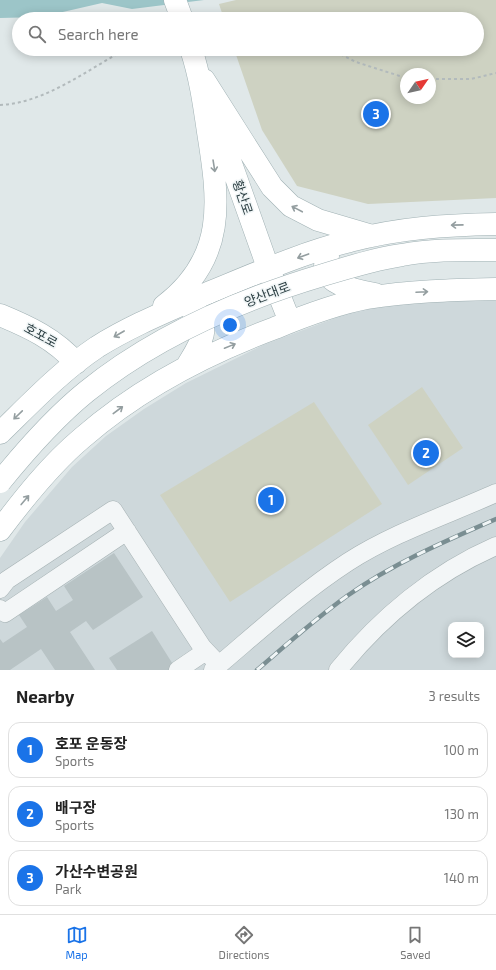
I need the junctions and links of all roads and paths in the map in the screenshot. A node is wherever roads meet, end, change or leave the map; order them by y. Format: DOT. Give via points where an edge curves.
graph roads {
  1 [pos="175,0"];
  2 [pos="179,12"];
  3 [pos="114,56"];
  4 [pos="194,56"];
  5 [pos="344,56"];
  6 [pos="199,72"];
  7 [pos="496,73"];
  8 [pos="400,76"];
  9 [pos="436,80"];
  10 [pos="0,105"];
  11 [pos="496,224"];
  12 [pos="373,236"];
  13 [pos="349,241"];
  14 [pos="496,250"];
  15 [pos="269,269"];
  16 [pos="496,289"];
  17 [pos="389,295"];
  18 [pos="174,308"];
  19 [pos="0,315"];
  20 [pos="144,321"];
  21 [pos="290,322"];
  22 [pos="76,363"];
  23 [pos="188,366"];
  24 [pos="0,433"];
  25 [pos="0,482"];
  26 [pos="496,493"];
  27 [pos="0,530"];
  28 [pos="126,531"];
  29 [pos="496,546"];
  30 [pos="0,589"];
  31 [pos="0,609"];
  32 [pos="206,651"];
  33 [pos="216,667"];
  34 [pos="178,670"];
  35 [pos="338,670"];
  1 -- 2 [label="main road"];
  3 -- 10 [label="path" via="42,96 10,105"];
  4 -- 6 [label="main road"];
  5 -- 8 [label="path"];
  12 -- 6 [label="main road, one-way" via="318,220 291,206 272,187"];
  6 -- 15 [label="main road, 황산로"];
  6 -- 20 [label="main road, one-way" via="216,180 217,209 212,239 205,257 184,288"];
  7 -- 9 [label="path" via="471,79"];
  11 -- 12 [label="main road, one-way" via="441,225"];
  12 -- 13 [label="main road"];
  13 -- 15 [label="main road, one-way"];
  13 -- 17 [label="main road" via="326,258 325,265 330,277 340,285 355,290"];
  14 -- 25 [label="main road, 양산대로, bridge" via="449,250 403,254 375,260 295,283 203,320 138,355 86,392 54,422"];
  15 -- 18 [label="main road"];
  15 -- 21 [label="main road, 황산로"];
  17 -- 16 [label="main road, one-way"];
  17 -- 21 [label="main road" via="341,304"];
  18 -- 20 [label="main road"];
  18 -- 23 [label="main road" via="194,309 201,316 203,324 200,344"];
  19 -- 22 [label="main road, 호포로" via="31,328 58,344"];
  20 -- 22 [label="main road, one-way" via="113,337"];
  23 -- 21 [label="main road, one-way" via="222,349"];
  22 -- 24 [label="main road, one-way" via="41,392"];
  27 -- 23 [label="main road, one-way" via="47,473 82,438 123,407"];
  26 -- 33 [label="lane" via="394,537 348,562 261,627"];
  28 -- 30 [label="lane" via="113,510 7,580"];
  28 -- 31 [label="lane" via="5,613"];
  28 -- 32 [label="lane"];
  29 -- 35 [label="lane" via="469,558 408,600 358,645"];
  32 -- 33 [label="lane"];
  32 -- 34 [label="lane"];
}
